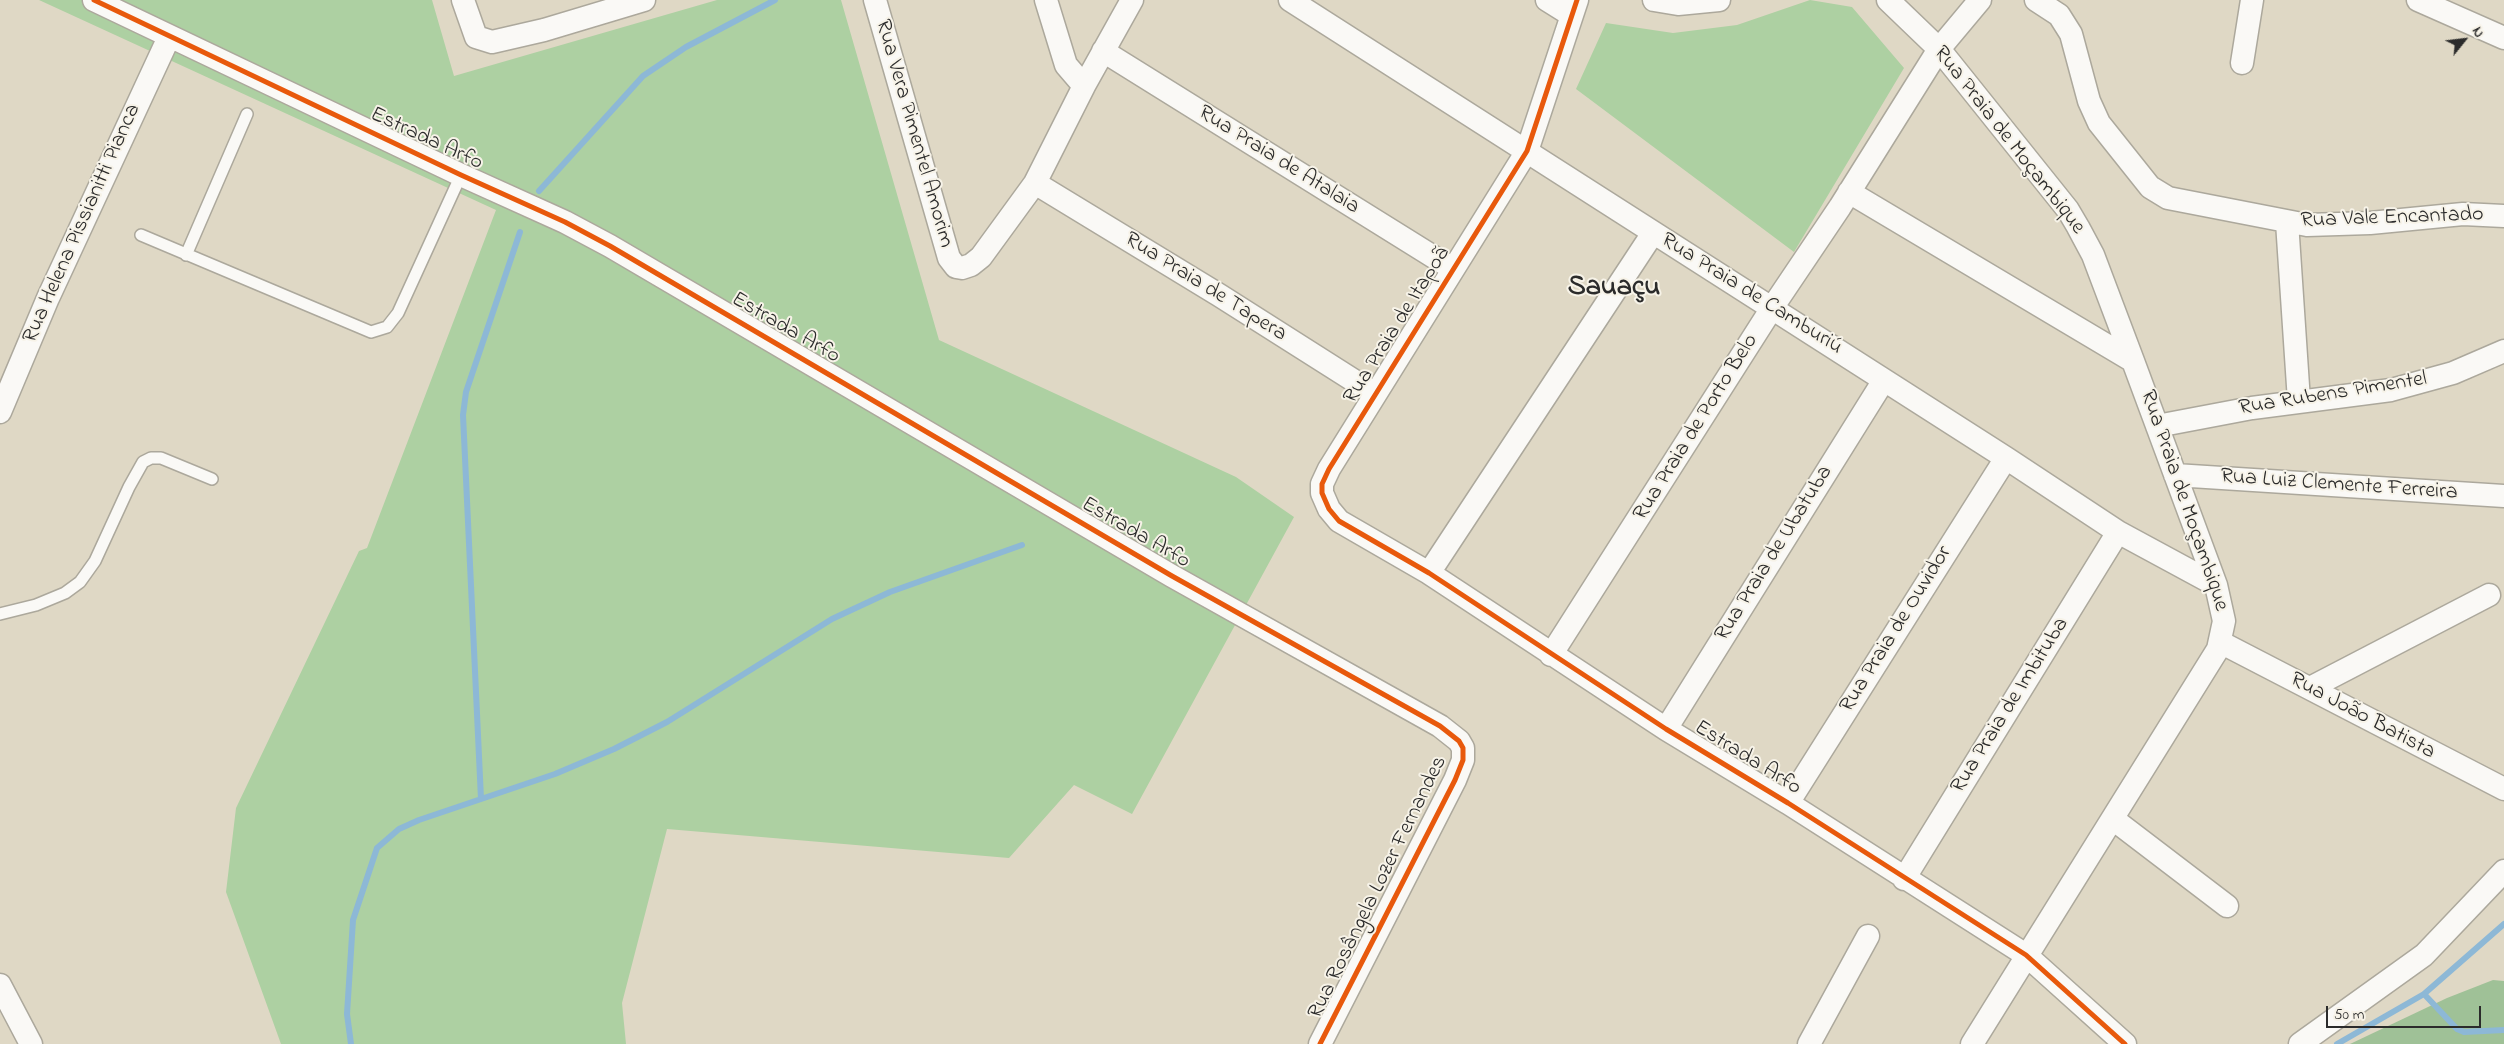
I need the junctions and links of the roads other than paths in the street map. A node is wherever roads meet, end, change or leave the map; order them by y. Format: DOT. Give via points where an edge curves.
graph roads {
  1 [pos="94,0"];
  2 [pos="644,0"];
  3 [pos="875,0"];
  4 [pos="1046,0"];
  5 [pos="1132,0"];
  6 [pos="1290,0"];
  7 [pos="1547,0"];
  8 [pos="1654,0"];
  9 [pos="1719,0"];
  10 [pos="1888,0"];
  11 [pos="1980,0"];
  12 [pos="2036,0"];
  13 [pos="2252,0"];
  14 [pos="2418,0"];
  15 [pos="1574,8"];
  16 [pos="466,9"];
  17 [pos="169,37"];
  18 [pos="2504,38"];
  19 [pos="1939,49"];
  20 [pos="1104,51"];
  21 [pos="2242,63"];
  22 [pos="1084,86"];
  23 [pos="247,114"];
  24 [pos="1527,151"];
  25 [pos="461,175"];
  26 [pos="1035,183"];
  27 [pos="1849,192"];
  28 [pos="2504,216"];
  29 [pos="2287,222"];
  30 [pos="1654,233"];
  31 [pos="141,235"];
  32 [pos="186,255"];
  33 [pos="1452,269"];
  34 [pos="1772,308"];
  35 [pos="2504,351"];
  36 [pos="2134,361"];
  37 [pos="1884,380"];
  38 [pos="1375,394"];
  39 [pos="2298,402"];
  40 [pos="0,412"];
  41 [pos="2157,426"];
  42 [pos="2006,458"];
  43 [pos="2175,475"];
  44 [pos="212,479"];
  45 [pos="2504,496"];
  46 [pos="1339,521"];
  47 [pos="2118,532"];
  48 [pos="1429,573"];
  49 [pos="2216,585"];
  50 [pos="2489,595"];
  51 [pos="0,614"];
  52 [pos="2220,642"];
  53 [pos="1551,654"];
  54 [pos="2310,688"];
  55 [pos="1440,726"];
  56 [pos="1666,729"];
  57 [pos="2504,789"];
  58 [pos="1788,803"];
  59 [pos="2112,819"];
  60 [pos="2504,871"];
  61 [pos="1904,879"];
  62 [pos="2227,906"];
  63 [pos="1868,936"];
  64 [pos="2026,955"];
  65 [pos="0,985"];
  66 [pos="31,1044"];
  67 [pos="1320,1044"];
  68 [pos="1809,1044"];
  69 [pos="1972,1044"];
  70 [pos="2125,1044"];
  71 [pos="2300,1044"];
  1 -- 17 [label="street, Estrada Arfo"];
  2 -- 16 [label="street" via="492,42 476,37"];
  3 -- 26 [label="street, Rua Vera Pimentel Amorim" via="949,258 956,267 971,265 981,256"];
  4 -- 22 [label="street" via="1066,65"];
  5 -- 20 [label="street"];
  6 -- 24 [label="street, Rua Praia de Camburiú"];
  7 -- 15 [label="street"];
  8 -- 9 [label="street" via="1678,4"];
  10 -- 19 [label="street, Rua Praia de Moçambique"];
  11 -- 19 [label="street, Rua Praia de Porto Belo"];
  12 -- 29 [label="street, Rua Vale Encantado" via="2059,15 2071,34 2089,101 2100,123 2150,187 2168,198"];
  13 -- 21 [label="street"];
  14 -- 18 [label="street"];
  15 -- 24 [label="street, Rua Praia de Itapoã"];
  17 -- 25 [label="street, Estrada Arfo"];
  17 -- 40 [label="street, Rua Helena Pissianitti Pianca" via="48,298"];
  19 -- 27 [label="street, Rua Praia de Porto Belo"];
  19 -- 36 [label="street, Rua Praia de Moçambique" via="2073,219 2093,255"];
  20 -- 22 [label="street"];
  20 -- 33 [label="street, Rua Praia de Atalaia"];
  22 -- 26 [label="street"];
  23 -- 32 [label="lane"];
  24 -- 30 [label="street, Rua Praia de Camburiú"];
  24 -- 33 [label="street, Rua Praia de Itapoã"];
  25 -- 32 [label="lane" via="398,313 388,327 371,332"];
  25 -- 55 [label="street, Estrada Arfo" via="610,246 1172,576"];
  26 -- 38 [label="street, Rua Praia de Tapera"];
  27 -- 34 [label="street, Rua Praia de Porto Belo"];
  27 -- 36 [label="street"];
  28 -- 29 [label="street, Rua Vale Encantado" via="2463,214 2344,224"];
  29 -- 39 [label="street"];
  30 -- 34 [label="street, Rua Praia de Camburiú"];
  30 -- 48 [label="street"];
  31 -- 32 [label="lane"];
  33 -- 38 [label="street, Rua Praia de Itapoã"];
  34 -- 37 [label="street, Rua Praia de Camburiú"];
  34 -- 53 [label="street, Rua Praia de Porto Belo"];
  35 -- 39 [label="street, Rua Rubens Pimentel" via="2421,383"];
  36 -- 41 [label="street, Rua Praia de Moçambique"];
  37 -- 42 [label="street, Rua Praia de Camburiú"];
  37 -- 56 [label="street, Rua Praia de Ubatuba"];
  38 -- 46 [label="street, Rua Praia de Itapoã" via="1322,484 1325,502"];
  39 -- 41 [label="street, Rua Rubens Pimentel"];
  41 -- 43 [label="street, Rua Praia de Moçambique"];
  42 -- 47 [label="street, Rua Praia de Camburiú"];
  42 -- 58 [label="street, Rua Praia de Ouvidor"];
  43 -- 45 [label="street, Rua Luiz Clemente Ferreira"];
  43 -- 49 [label="street, Rua Praia de Moçambique"];
  44 -- 51 [label="lane" via="160,458 144,462 95,561 80,582 65,593 36,605"];
  46 -- 48 [label="street, Estrada Arfo"];
  47 -- 49 [label="street, Rua Praia de Camburiú"];
  47 -- 61 [label="street, Rua Praia de Imbituba"];
  48 -- 53 [label="street, Estrada Arfo"];
  49 -- 52 [label="street, Rua Praia de Moçambique" via="2224,621"];
  50 -- 54 [label="street"];
  52 -- 54 [label="street, Rua João Batista"];
  52 -- 59 [label="street, Rua Praia de Moçambique"];
  53 -- 56 [label="street, Estrada Arfo"];
  54 -- 57 [label="street, Rua João Batista"];
  55 -- 67 [label="street, Rua Rosângela Lozer Fernandes" via="1459,741 1463,760"];
  56 -- 58 [label="street, Estrada Arfo"];
  58 -- 61 [label="street, Estrada Arfo"];
  59 -- 62 [label="street"];
  59 -- 64 [label="street, Rua Praia de Moçambique"];
  60 -- 71 [label="street" via="2424,954"];
  61 -- 64 [label="street, Estrada Arfo"];
  63 -- 68 [label="street"];
  64 -- 69 [label="street, Rua Praia de Moçambique"];
  64 -- 70 [label="street, Estrada Arfo"];
  65 -- 66 [label="street"];
}
